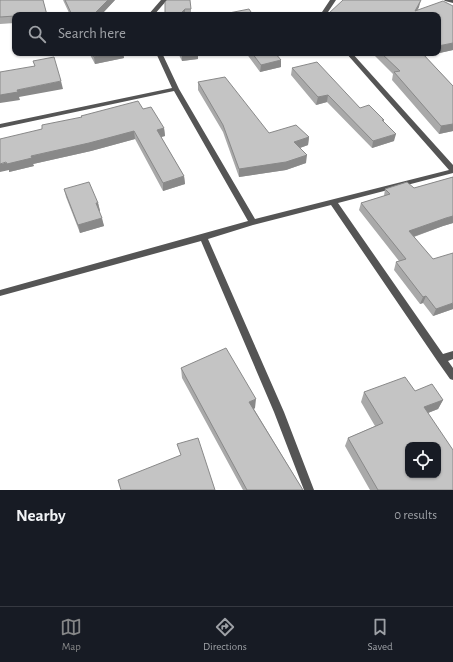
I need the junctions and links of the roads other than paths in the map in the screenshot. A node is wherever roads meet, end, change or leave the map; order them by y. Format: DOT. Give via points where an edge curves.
graph roads {
  1 [pos="164,0"];
  2 [pos="333,0"];
  3 [pos="447,0"];
  4 [pos="453,1"];
  5 [pos="154,12"];
  6 [pos="325,12"];
  7 [pos="160,56"];
  8 [pos="352,56"];
  9 [pos="176,90"];
  10 [pos="0,126"];
  11 [pos="453,170"];
  12 [pos="333,202"];
  13 [pos="253,222"];
  14 [pos="203,237"];
  15 [pos="0,293"];
  16 [pos="453,355"];
  17 [pos="442,359"];
  18 [pos="453,376"];
  19 [pos="309,490"];
  1 -- 5 [label="street"];
  2 -- 6 [label="street"];
  3 -- 4 [label="street"];
  7 -- 9 [label="street"];
  8 -- 11 [label="street"];
  9 -- 10 [label="street"];
  9 -- 13 [label="street"];
  11 -- 12 [label="street"];
  12 -- 13 [label="street"];
  12 -- 17 [label="street"];
  13 -- 14 [label="street"];
  14 -- 15 [label="street"];
  14 -- 19 [label="street" via="279,412"];
  16 -- 17 [label="street"];
  17 -- 18 [label="street"];
}
